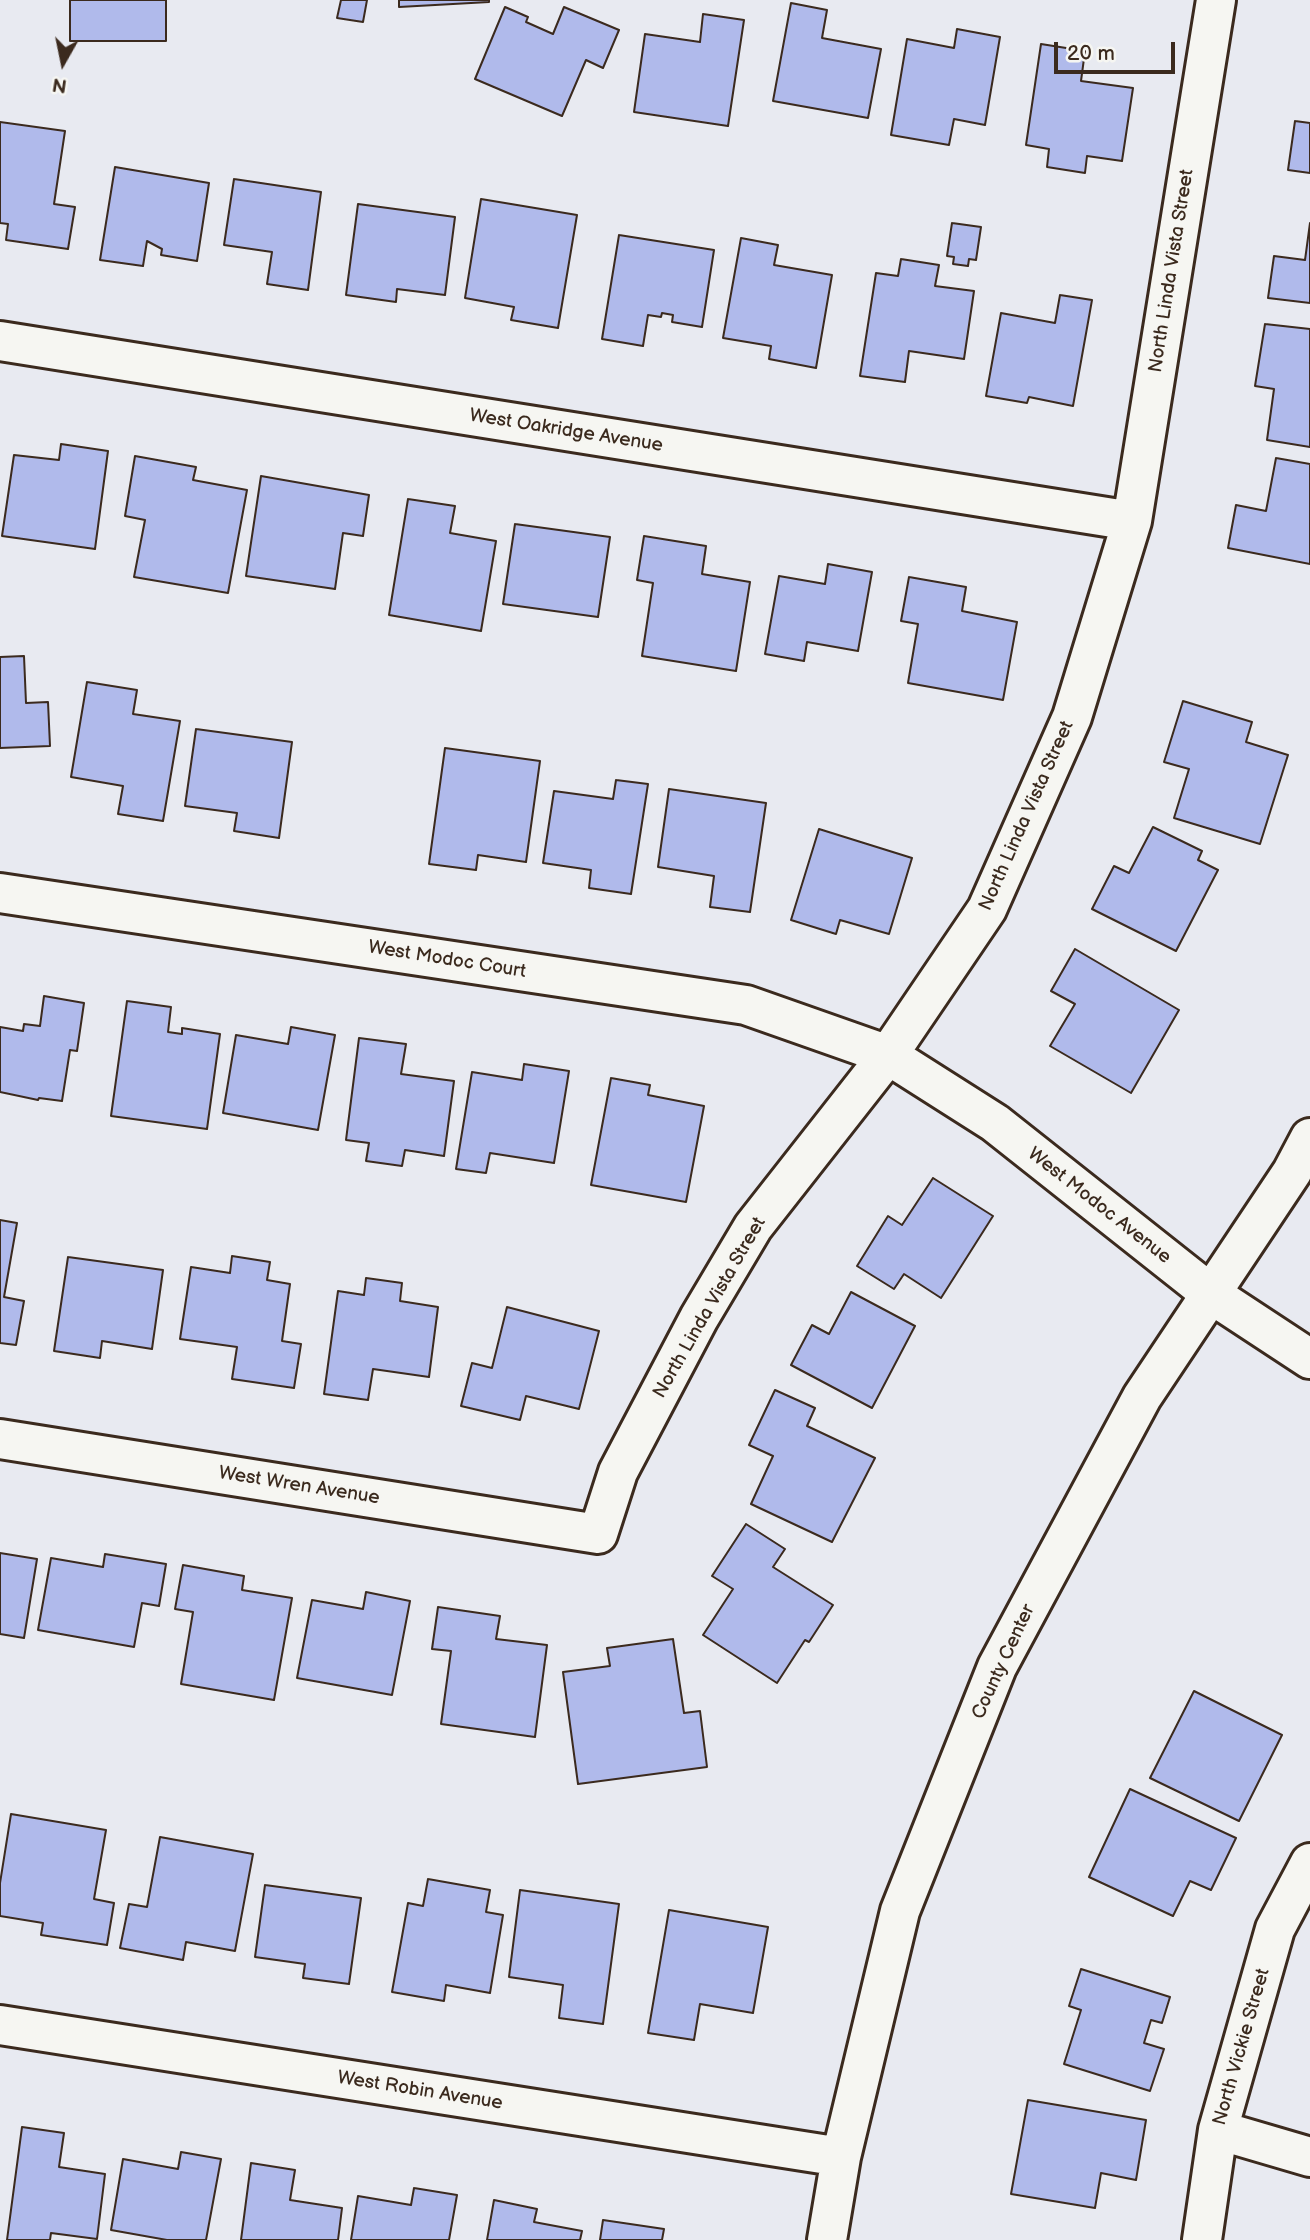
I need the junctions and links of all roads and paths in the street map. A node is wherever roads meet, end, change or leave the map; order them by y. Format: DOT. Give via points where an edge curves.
graph roads {
  1 [pos="1216,0"];
  2 [pos="0,341"];
  3 [pos="1132,520"];
  4 [pos="0,893"];
  5 [pos="887,1055"];
  6 [pos="1310,1138"];
  7 [pos="1211,1294"];
  8 [pos="1310,1359"];
  9 [pos="0,1439"];
  10 [pos="598,1534"];
  11 [pos="1310,1863"];
  12 [pos="0,2025"];
  13 [pos="1218,2130"];
  14 [pos="841,2157"];
  15 [pos="1310,2157"];
  16 [pos="828,2240"];
  17 [pos="1202,2240"];
  1 -- 3 [label="street, North Linda Vista Street"];
  2 -- 3 [label="street, West Oakridge Avenue"];
  3 -- 5 [label="street, North Linda Vista Street" via="1072,717 987,909"];
  4 -- 5 [label="street, West Modoc Court" via="746,1005"];
  5 -- 7 [label="street, West Modoc Avenue" via="995,1123"];
  5 -- 10 [label="street, North Linda Vista Street" via="753,1227 618,1472"];
  6 -- 7 [label="street, County Center"];
  7 -- 8 [label="street, West Modoc Avenue"];
  7 -- 14 [label="street, County Center" via="1142,1397 997,1667 900,1911"];
  9 -- 10 [label="street, West Wren Avenue"];
  11 -- 13 [label="street, North Vickie Street" via="1275,1929"];
  12 -- 14 [label="street, West Robin Avenue"];
  13 -- 15 [label="street"];
  13 -- 17 [label="street, North Vickie Street"];
  14 -- 16 [label="street, County Center"];
}
